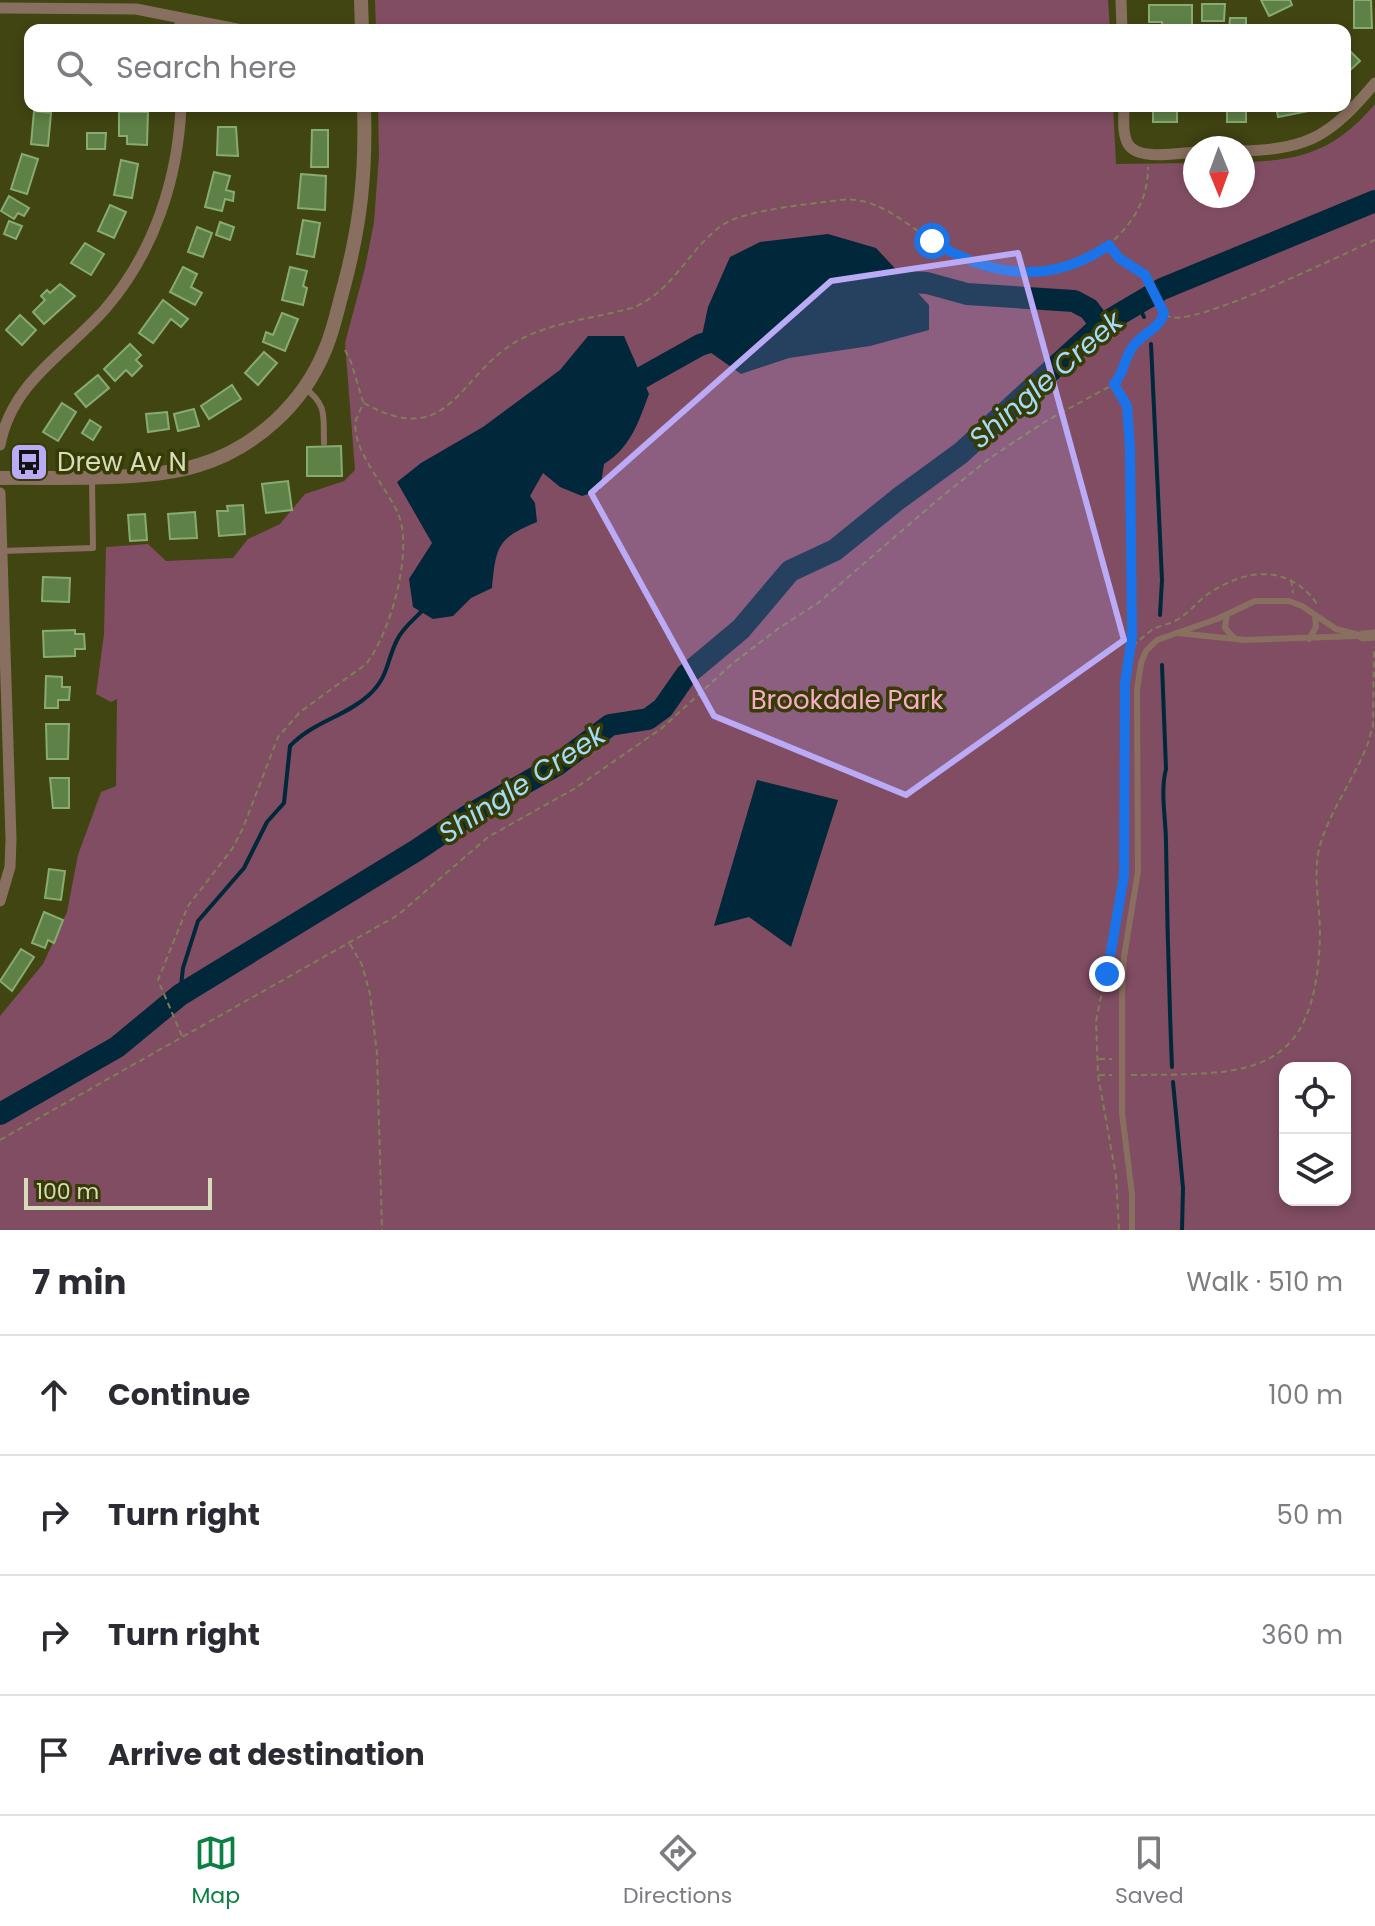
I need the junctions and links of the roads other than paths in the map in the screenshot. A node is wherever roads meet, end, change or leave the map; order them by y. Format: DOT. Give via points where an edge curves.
graph roads {
  1 [pos="361,0"];
  2 [pos="1121,0"];
  3 [pos="0,8"];
  4 [pos="180,24"];
  5 [pos="361,24"];
  6 [pos="1122,24"];
  7 [pos="1375,83"];
  8 [pos="1351,109"];
  9 [pos="180,112"];
  10 [pos="364,112"];
  11 [pos="1124,112"];
  12 [pos="1348,112"];
  13 [pos="1255,150"];
  14 [pos="1183,152"];
  15 [pos="304,387"];
  16 [pos="324,443"];
  17 [pos="0,445"];
  18 [pos="92,476"];
  19 [pos="0,478"];
  20 [pos="0,493"];
  21 [pos="2,551"];
  22 [pos="1227,614"];
  23 [pos="1315,615"];
  24 [pos="1174,633"];
  25 [pos="1371,638"];
  26 [pos="1235,639"];
  27 [pos="1309,639"];
  28 [pos="0,901"];
  29 [pos="1132,1230"];
  1 -- 5 [label="street"];
  2 -- 6 [label="street"];
  3 -- 4 [label="street" via="136,9"];
  7 -- 8 [label="street"];
  9 -- 17 [label="street" via="174,170 148,243 106,307 19,394"];
  10 -- 15 [label="street" via="365,169 357,236 330,338"];
  11 -- 14 [label="street" via="1129,146 1142,153"];
  12 -- 13 [label="street" via="1314,139"];
  15 -- 16 [label="lane" via="320,399"];
  15 -- 18 [label="street" via="279,418 225,455 167,473"];
  18 -- 19 [label="street"];
  18 -- 21 [label="lane" via="93,548"];
  20 -- 21 [label="street"];
  21 -- 28 [label="street" via="11,839"];
  22 -- 23 [label="lane" via="1266,600 1289,601"];
  22 -- 24 [label="lane"];
  22 -- 26 [label="lane" via="1225,628"];
  23 -- 25 [label="lane" via="1336,629"];
  23 -- 27 [label="lane"];
  24 -- 26 [label="lane"];
  24 -- 29 [label="lane" via="1151,645 1138,677 1138,871 1122,975 1122,1113"];
  25 -- 27 [label="lane"];
  26 -- 27 [label="lane"];
}
